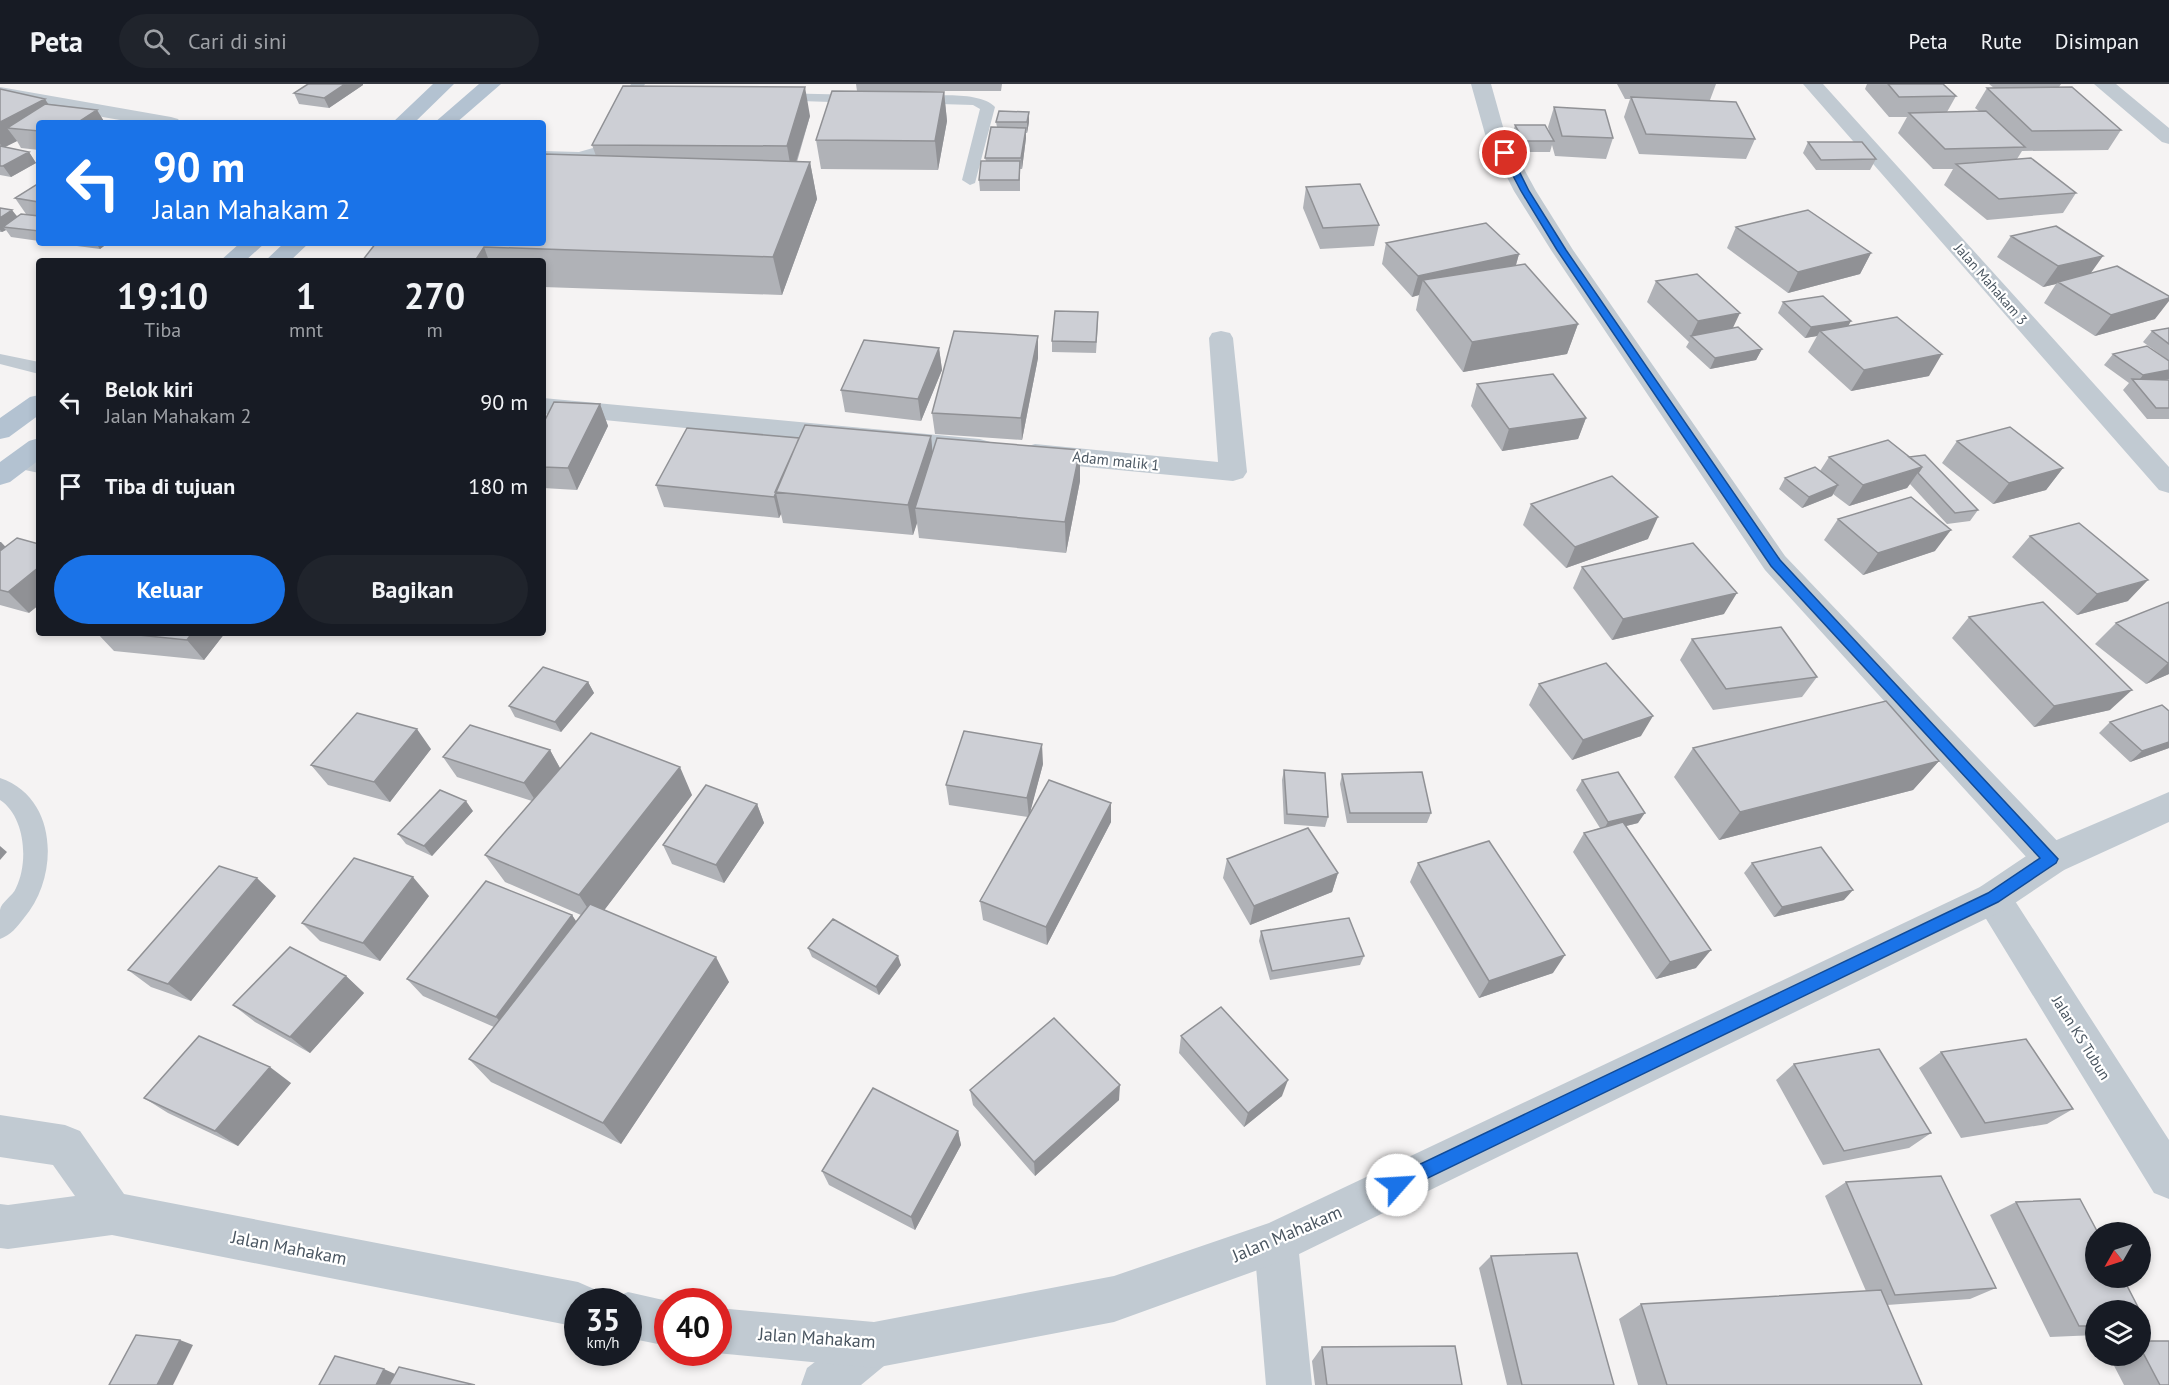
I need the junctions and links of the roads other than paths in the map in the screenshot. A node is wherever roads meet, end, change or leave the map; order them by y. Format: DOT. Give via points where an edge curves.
graph roads {
  1 [pos="444,84"];
  2 [pos="491,84"];
  3 [pos="1481,84"];
  4 [pos="1813,84"];
  5 [pos="2104,84"];
  6 [pos="639,91"];
  7 [pos="0,93"];
  8 [pos="763,97"];
  9 [pos="154,120"];
  10 [pos="405,120"];
  11 [pos="448,120"];
  12 [pos="2169,138"];
  13 [pos="546,156"];
  14 [pos="969,180"];
  15 [pos="250,246"];
  16 [pos="294,246"];
  17 [pos="235,258"];
  18 [pos="280,258"];
  19 [pos="1221,338"];
  20 [pos="0,359"];
  21 [pos="36,367"];
  22 [pos="36,405"];
  23 [pos="546,406"];
  24 [pos="0,431"];
  25 [pos="2169,484"];
  26 [pos="0,788"];
  27 [pos="2169,807"];
  28 [pos="2051,859"];
  29 [pos="1993,897"];
  30 [pos="0,927"];
  31 [pos="0,1136"];
  32 [pos="2169,1178"];
  33 [pos="112,1213"];
  34 [pos="0,1226"];
  35 [pos="1276,1243"];
  36 [pos="564,1302"];
  37 [pos="732,1332"];
  38 [pos="874,1345"];
  39 [pos="824,1385"];
  40 [pos="1289,1385"];
  1 -- 10 [label="main road"];
  2 -- 11 [label="main road"];
  3 -- 28 [label="street" via="1495,134 1525,191 1775,563"];
  4 -- 25 [label="street, Jalan Mahakam 3"];
  5 -- 12 [label="street"];
  6 -- 13 [label="lane" via="599,151 580,157"];
  7 -- 9 [label="street"];
  8 -- 14 [label="lane" via="985,104 988,107"];
  15 -- 17 [label="main road"];
  16 -- 18 [label="main road"];
  19 -- 23 [label="street, Adam malik 1" via="1233,472"];
  20 -- 21 [label="lane"];
  22 -- 24 [label="main road"];
  26 -- 30 [label="lane" via="28,811 35,869 28,892"];
  27 -- 28 [label="street, Jalan Mahakam"];
  28 -- 29 [label="street, Jalan Mahakam"];
  29 -- 32 [label="street, Jalan KS Tubun"];
  29 -- 35 [label="street, Jalan Mahakam"];
  31 -- 33 [label="street" via="65,1146"];
  33 -- 34 [label="street, Jalan Mahakam"];
  33 -- 36 [label="street, Jalan Mahakam"];
  35 -- 38 [label="street, Jalan Mahakam" via="1114,1299"];
  35 -- 40 [label="street"];
  37 -- 38 [label="street, Jalan Mahakam"];
  38 -- 39 [label="street"];
}
